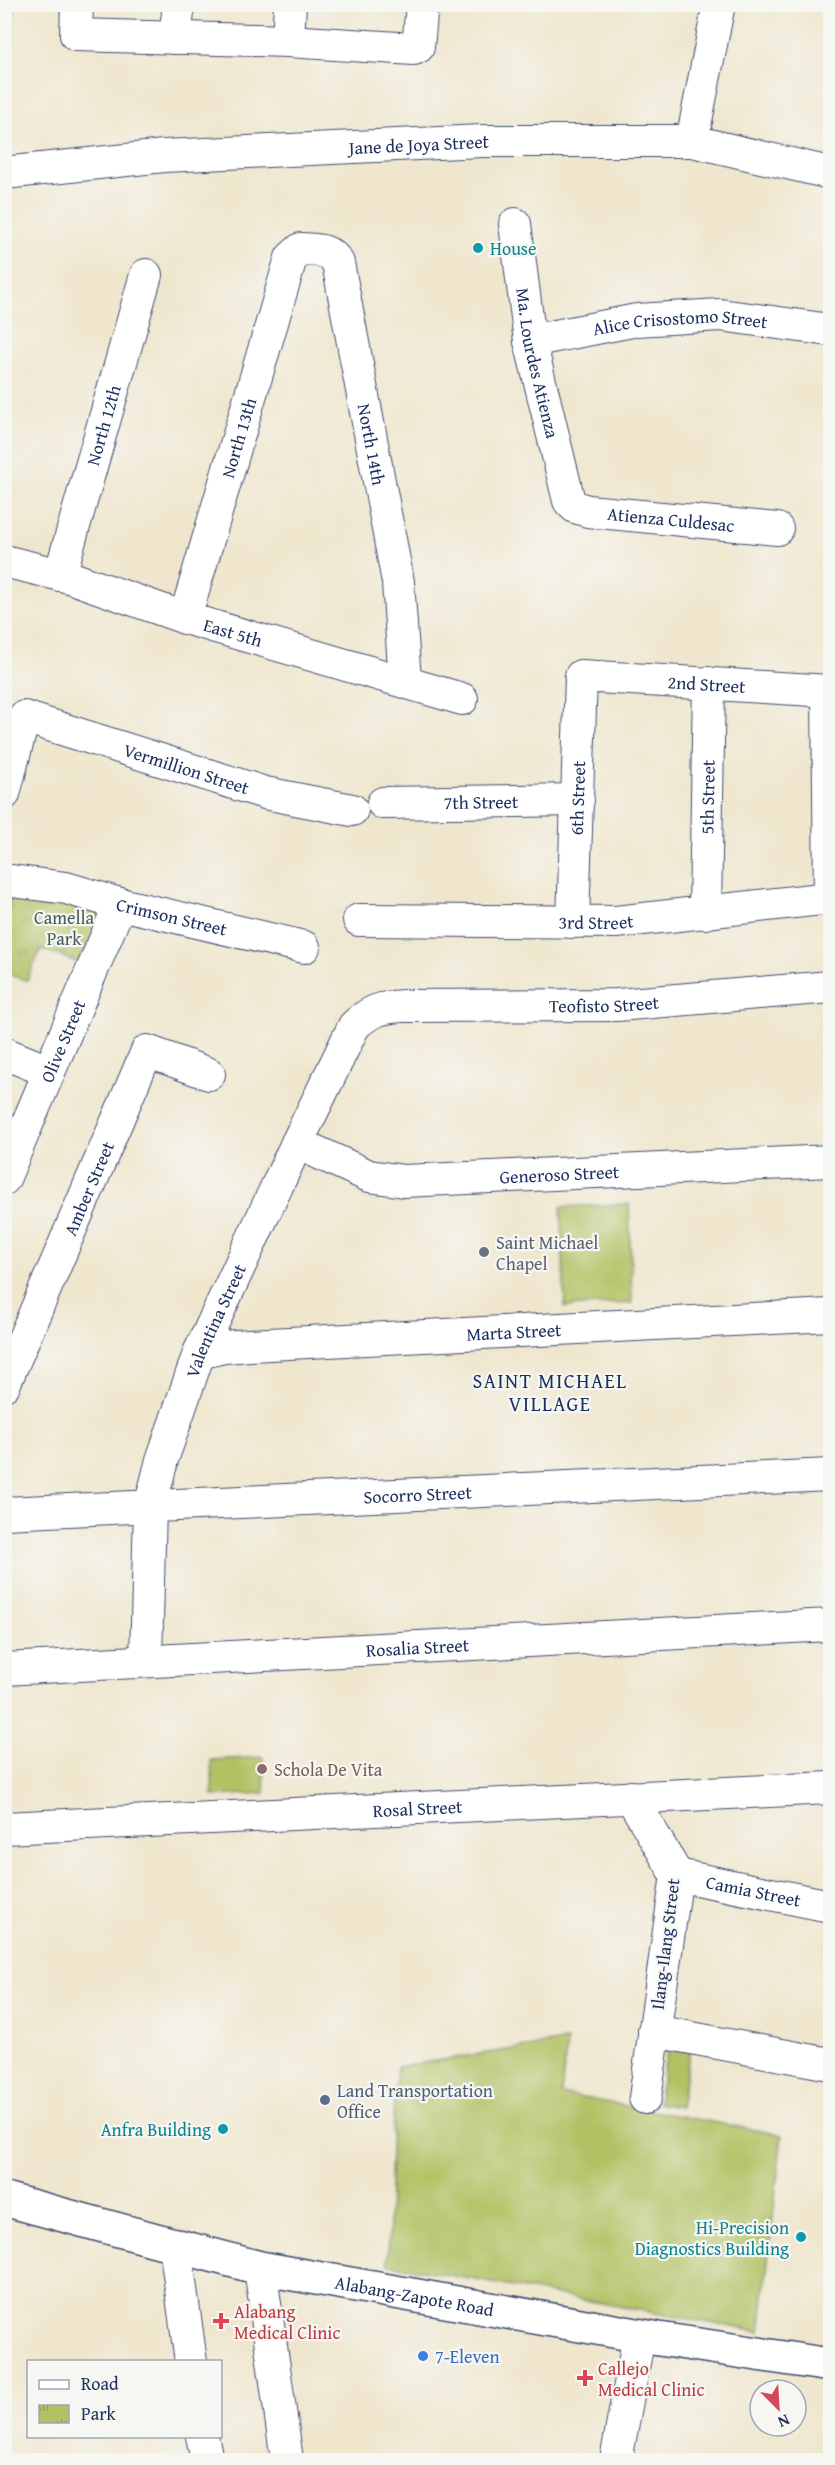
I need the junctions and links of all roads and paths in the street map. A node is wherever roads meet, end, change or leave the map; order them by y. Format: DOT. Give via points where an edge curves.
graph roads {
  1 [pos="77,4"];
  2 [pos="179,4"];
  3 [pos="290,4"];
  4 [pos="422,4"];
  5 [pos="719,4"];
  6 [pos="175,38"];
  7 [pos="288,41"];
  8 [pos="692,141"];
  9 [pos="4,172"];
  10 [pos="831,173"];
  11 [pos="516,224"];
  12 [pos="291,258"];
  13 [pos="146,275"];
  14 [pos="831,330"];
  15 [pos="530,340"];
  16 [pos="569,501"];
  17 [pos="777,529"];
  18 [pos="4,561"];
  19 [pos="60,575"];
  20 [pos="185,618"];
  21 [pos="584,674"];
  22 [pos="405,681"];
  23 [pos="710,683"];
  24 [pos="830,691"];
  25 [pos="462,699"];
  26 [pos="4,794"];
  27 [pos="578,800"];
  28 [pos="384,803"];
  29 [pos="352,810"];
  30 [pos="4,880"];
  31 [pos="830,898"];
  32 [pos="120,904"];
  33 [pos="705,913"];
  34 [pos="359,920"];
  35 [pos="573,922"];
  36 [pos="304,946"];
  37 [pos="831,987"];
  38 [pos="376,1009"];
  39 [pos="4,1053"];
  40 [pos="48,1071"];
  41 [pos="209,1074"];
  42 [pos="297,1143"];
  43 [pos="831,1161"];
  44 [pos="4,1179"];
  45 [pos="831,1315"];
  46 [pos="199,1353"];
  47 [pos="4,1385"];
  48 [pos="831,1475"];
  49 [pos="150,1507"];
  50 [pos="4,1513"];
  51 [pos="831,1625"];
  52 [pos="146,1661"];
  53 [pos="4,1669"];
  54 [pos="831,1788"];
  55 [pos="631,1797"];
  56 [pos="4,1828"];
  57 [pos="677,1875"];
  58 [pos="831,1906"];
  59 [pos="654,2031"];
  60 [pos="831,2064"];
  61 [pos="645,2098"];
  62 [pos="4,2199"];
  63 [pos="175,2245"];
  64 [pos="267,2269"];
  65 [pos="639,2336"];
  66 [pos="191,2360"];
  67 [pos="831,2365"];
  68 [pos="202,2438"];
  69 [pos="207,2460"];
  70 [pos="287,2460"];
  71 [pos="616,2460"];
  1 -- 6 [label="street" via="76,35"];
  2 -- 6 [label="street"];
  3 -- 7 [label="street"];
  4 -- 7 [label="street" via="417,49"];
  5 -- 8 [label="street"];
  6 -- 7 [label="street"];
  8 -- 9 [label="street, Jane de Joya Street" via="482,141 164,156"];
  8 -- 10 [label="street, Jane de Joya Street"];
  11 -- 15 [label="street, Ma. Lourdes Atienza"];
  12 -- 20 [label="street, North 13th"];
  12 -- 22 [label="street, North 14th" via="301,249 321,250 333,255 338,263 398,582"];
  13 -- 19 [label="street, North 12th"];
  14 -- 15 [label="street, Alice Crisostomo Street" via="720,315 637,320"];
  15 -- 16 [label="street, Ma. Lourdes Atienza"];
  16 -- 17 [label="street, Atienza Culdesac" via="588,510"];
  18 -- 19 [label="street, East 5th"];
  19 -- 20 [label="street, East 5th"];
  20 -- 22 [label="street, East 5th"];
  21 -- 23 [label="street, 2nd Street"];
  21 -- 27 [label="street, 6th Street" via="579,690"];
  22 -- 25 [label="street, East 5th"];
  23 -- 24 [label="street, 2nd Street"];
  23 -- 33 [label="street, 5th Street"];
  24 -- 31 [label="street"];
  26 -- 29 [label="street, Vermillion Street" via="24,717 265,793"];
  27 -- 28 [label="street, 7th Street"];
  27 -- 35 [label="street, 6th Street"];
  30 -- 32 [label="street, Crimson Street" via="66,888"];
  31 -- 33 [label="street, 3rd Street"];
  32 -- 36 [label="street, Crimson Street"];
  32 -- 40 [label="street, Olive Street"];
  33 -- 35 [label="street, 3rd Street"];
  34 -- 35 [label="street, 3rd Street"];
  37 -- 38 [label="street, Teofisto Street" via="617,1005"];
  38 -- 42 [label="street, Valentina Street" via="354,1026"];
  39 -- 40 [label="street"];
  40 -- 44 [label="street, Olive Street"];
  41 -- 47 [label="street, Amber Street" via="147,1051"];
  42 -- 43 [label="street, Generoso Street" via="369,1176 404,1181"];
  42 -- 46 [label="street, Valentina Street"];
  45 -- 46 [label="street, Marta Street" via="250,1345"];
  46 -- 49 [label="street, Valentina Street"];
  48 -- 49 [label="street, Socorro Street"];
  49 -- 50 [label="street, Socorro Street"];
  49 -- 52 [label="street, Valentina Street"];
  51 -- 52 [label="street, Rosalia Street"];
  52 -- 53 [label="street, Rosalia Street"];
  54 -- 55 [label="street, Rosal Street"];
  55 -- 56 [label="street, Rosal Street"];
  55 -- 57 [label="street, Ilang-Ilang Street"];
  57 -- 58 [label="street, Camia Street"];
  57 -- 59 [label="street, Ilang-Ilang Street"];
  59 -- 60 [label="street, Ilang-Ilang Street"];
  59 -- 61 [label="street, Ilang-Ilang Street"];
  62 -- 63 [label="highway, Alabang-Zapote Road"];
  63 -- 64 [label="highway, Alabang-Zapote Road"];
  63 -- 66 [label="street"];
  64 -- 65 [label="highway, Alabang-Zapote Road"];
  64 -- 70 [label="street" via="265,2302"];
  65 -- 67 [label="highway, Alabang-Zapote Road"];
  65 -- 71 [label="street"];
  68 -- 69 [label="street"];
}
